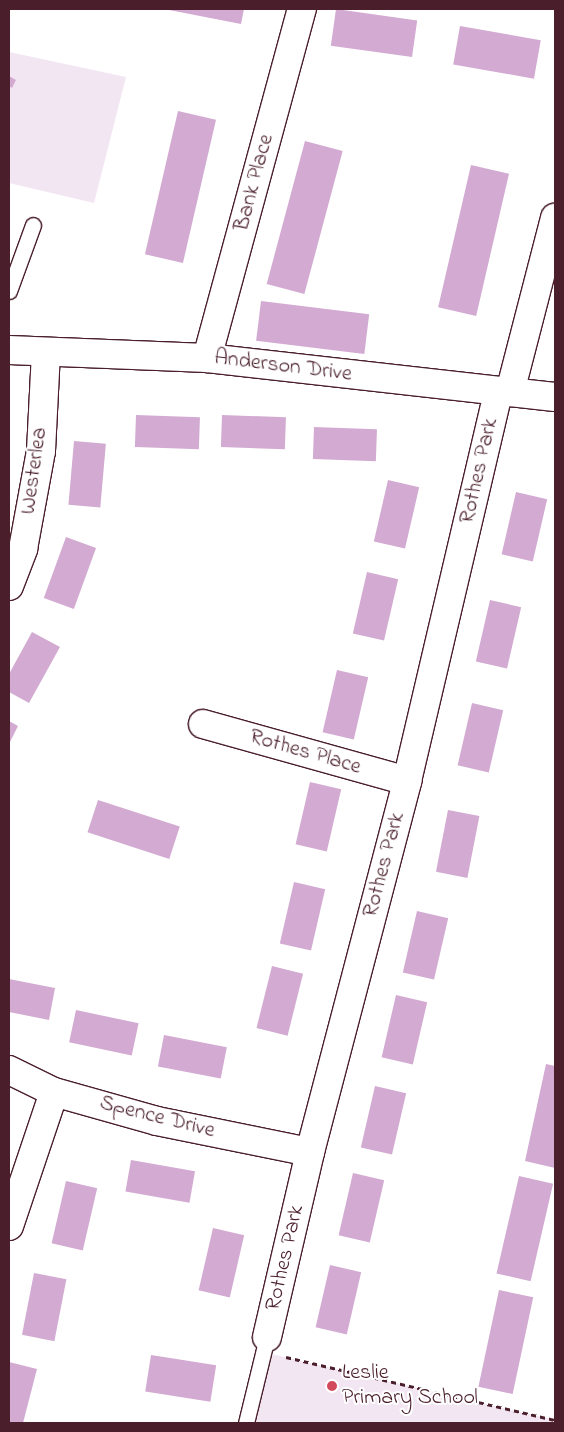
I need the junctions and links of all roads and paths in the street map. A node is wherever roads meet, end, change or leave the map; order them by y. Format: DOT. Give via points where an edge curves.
graph roads {
  1 [pos="302,9"];
  2 [pos="555,218"];
  3 [pos="33,225"];
  4 [pos="9,290"];
  5 [pos="9,350"];
  6 [pos="46,354"];
  7 [pos="207,358"];
  8 [pos="504,392"];
  9 [pos="555,397"];
  10 [pos="9,586"];
  11 [pos="203,724"];
  12 [pos="407,782"];
  13 [pos="9,1070"];
  14 [pos="54,1092"];
  15 [pos="310,1152"];
  16 [pos="9,1226"];
  17 [pos="265,1344"];
  18 [pos="555,1420"];
  19 [pos="246,1423"];
  1 -- 7 [label="street, Bank Place"];
  2 -- 8 [label="street"];
  3 -- 4 [label="lane"];
  5 -- 6 [label="street, Anderson Drive"];
  6 -- 7 [label="street, Anderson Drive"];
  6 -- 10 [label="street, Westerlea" via="41,450 23,549"];
  7 -- 8 [label="street, Anderson Drive"];
  8 -- 9 [label="street, Anderson Drive"];
  8 -- 12 [label="street, Rothes Park"];
  11 -- 12 [label="street, Rothes Place"];
  12 -- 15 [label="street, Rothes Park"];
  13 -- 14 [label="street, Spence Drive"];
  14 -- 15 [label="street, Spence Drive" via="157,1122"];
  14 -- 16 [label="street"];
  15 -- 17 [label="street, Rothes Park"];
  17 -- 18 [label="path"];
  17 -- 19 [label="lane"];
}
